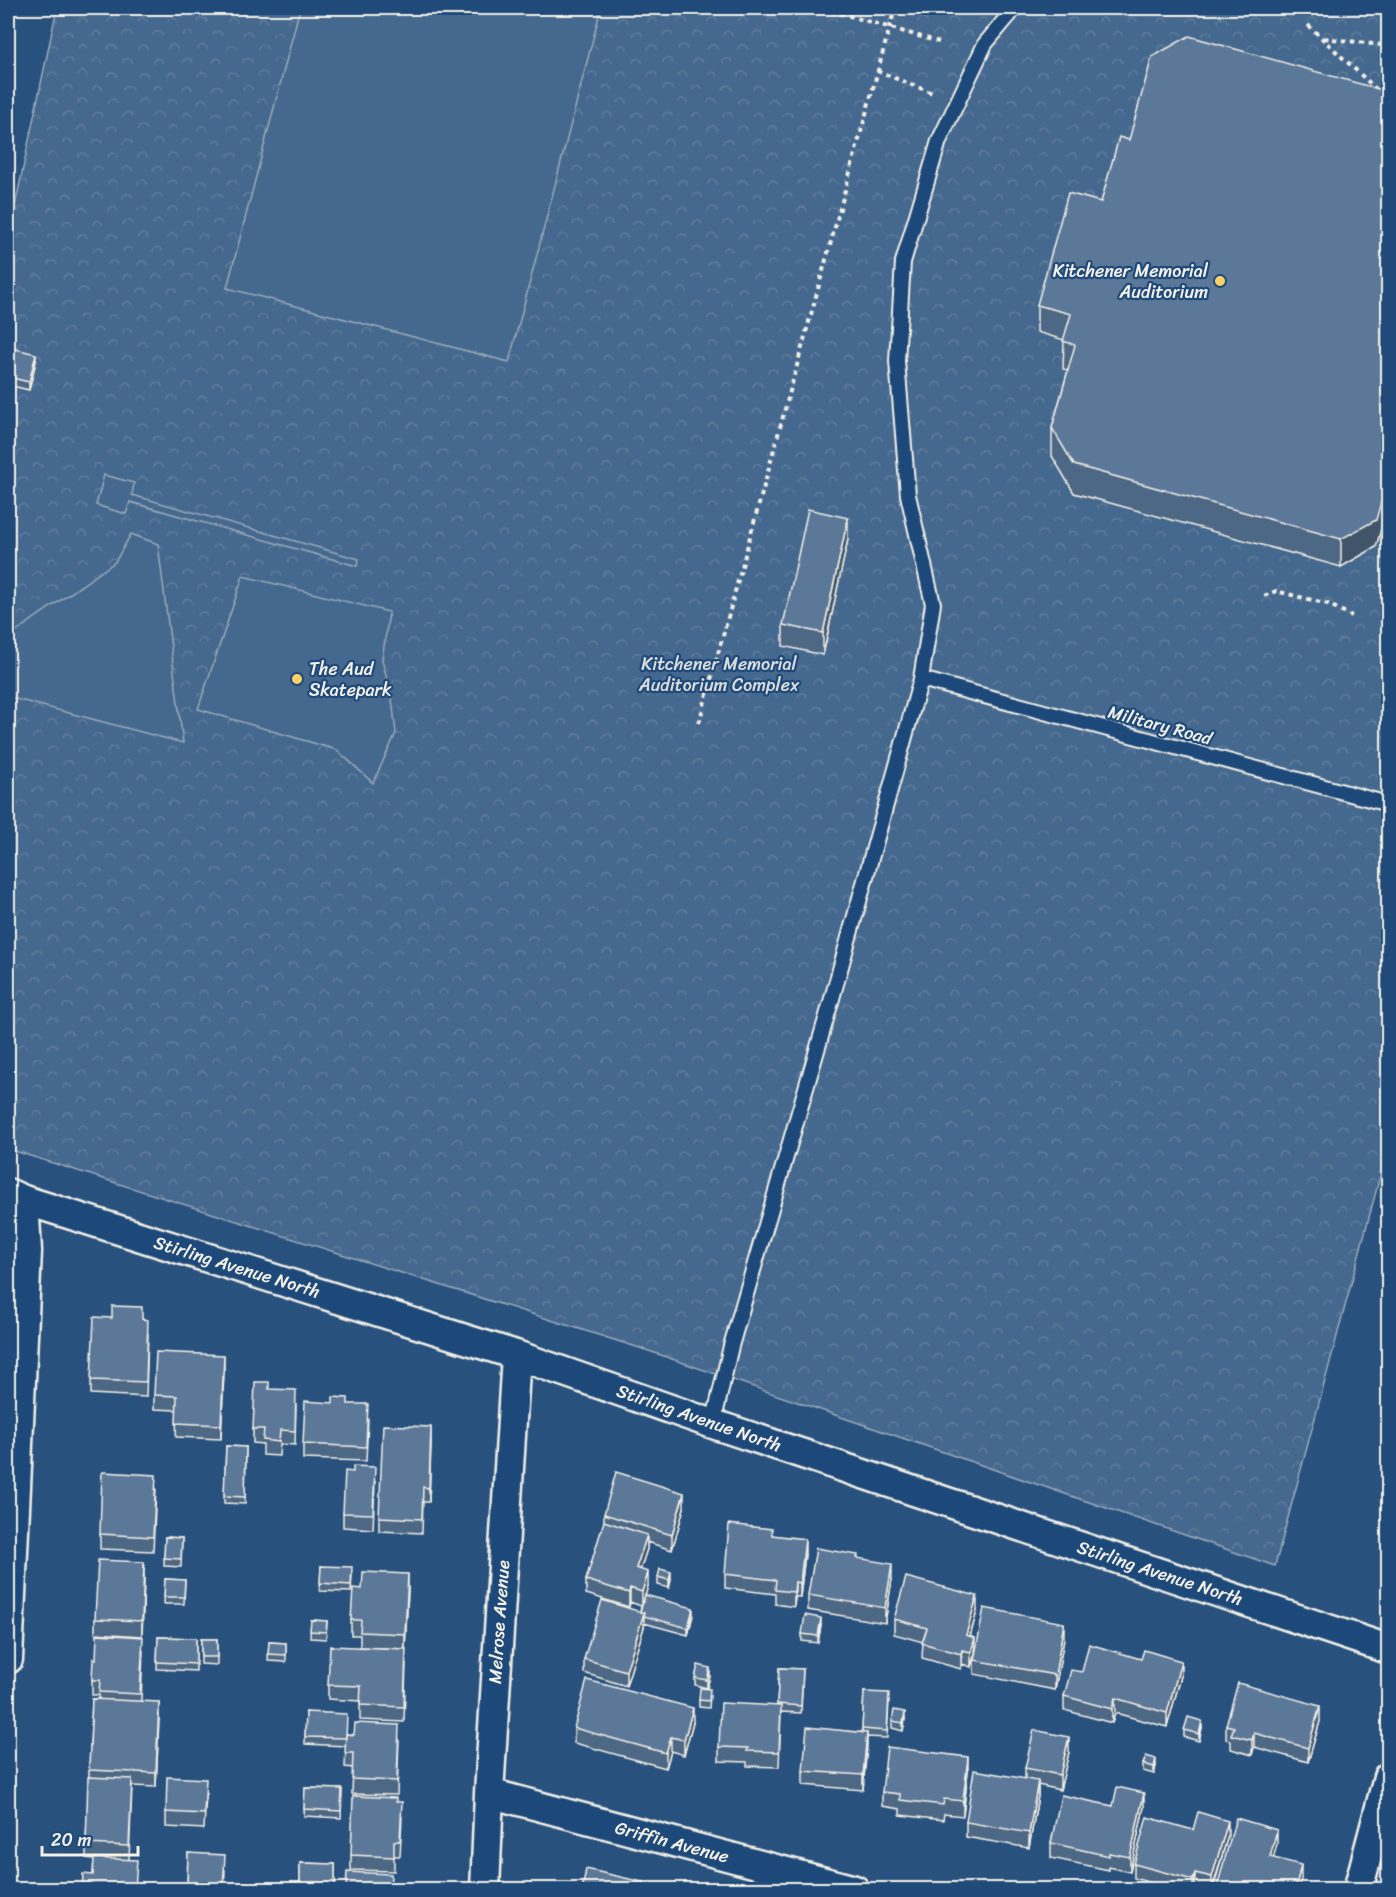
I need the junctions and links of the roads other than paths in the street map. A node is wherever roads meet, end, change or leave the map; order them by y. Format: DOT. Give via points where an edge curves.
graph roads {
  1 [pos="1015,8"];
  2 [pos="921,679"];
  3 [pos="1389,804"];
  4 [pos="16,1197"];
  5 [pos="516,1355"];
  6 [pos="713,1424"];
  7 [pos="1389,1649"];
  8 [pos="8,1659"];
  9 [pos="1389,1777"];
  10 [pos="489,1793"];
  11 [pos="485,1890"];
  12 [pos="855,1890"];
  13 [pos="1358,1890"];
  1 -- 2 [label="lane" via="985,44 939,141 903,262 897,361 907,483 933,604"];
  2 -- 3 [label="lane, Military Road"];
  2 -- 6 [label="lane" via="731,1346"];
  4 -- 5 [label="street, Stirling Avenue North"];
  4 -- 8 [label="street" via="27,1251"];
  5 -- 6 [label="street, Stirling Avenue North"];
  5 -- 10 [label="street, Melrose Avenue"];
  6 -- 7 [label="street, Stirling Avenue North"];
  9 -- 13 [label="street"];
  10 -- 11 [label="street, Melrose Avenue"];
  10 -- 12 [label="street, Griffin Avenue"];
}
